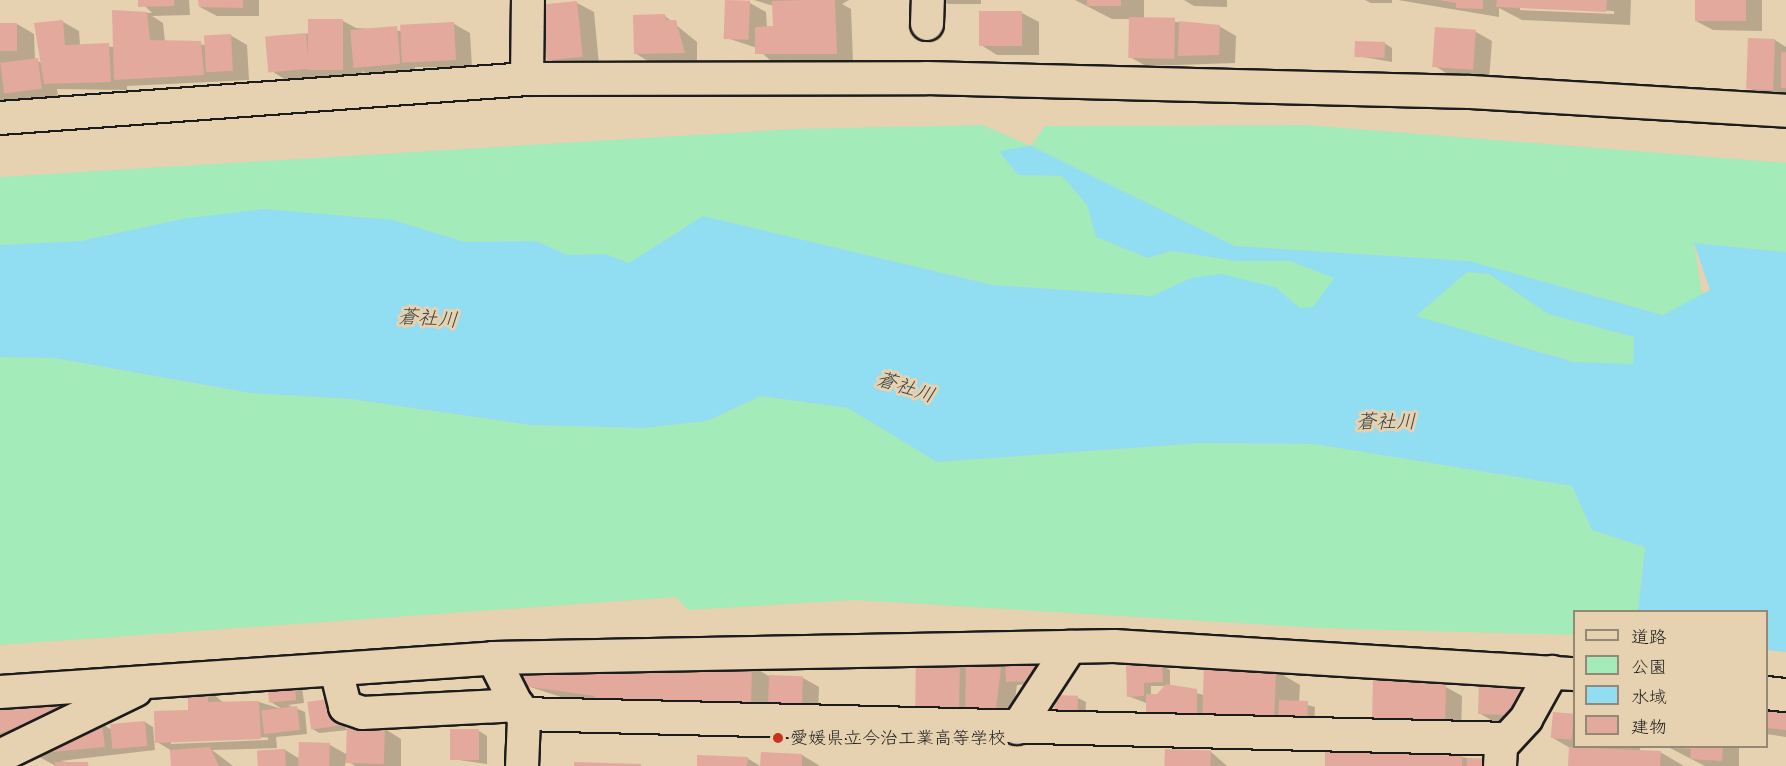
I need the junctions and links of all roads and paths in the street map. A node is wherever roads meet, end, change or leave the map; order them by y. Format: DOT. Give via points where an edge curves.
graph roads {
  1 [pos="528,0"];
  2 [pos="527,79"];
  3 [pos="1786,111"];
  4 [pos="0,118"];
  5 [pos="1070,647"];
  6 [pos="493,658"];
  7 [pos="336,670"];
  8 [pos="1564,673"];
  9 [pos="150,683"];
  10 [pos="0,692"];
  11 [pos="1768,693"];
  12 [pos="1786,695"];
  13 [pos="520,710"];
  14 [pos="1017,728"];
  15 [pos="1504,753"];
  16 [pos="0,756"];
  17 [pos="522,766"];
  1 -- 2 [label="street"];
  2 -- 3 [label="street" via="926,78 1470,92"];
  2 -- 4 [label="street"];
  5 -- 6 [label="street"];
  5 -- 8 [label="street"];
  5 -- 14 [label="street"];
  6 -- 7 [label="street"];
  6 -- 13 [label="street"];
  7 -- 9 [label="street"];
  7 -- 13 [label="street" via="345,707 362,713"];
  8 -- 15 [label="street"];
  9 -- 10 [label="street"];
  9 -- 16 [label="street"];
  11 -- 12 [label="street"];
  13 -- 14 [label="street"];
  13 -- 17 [label="street"];
  14 -- 15 [label="street"];
}
